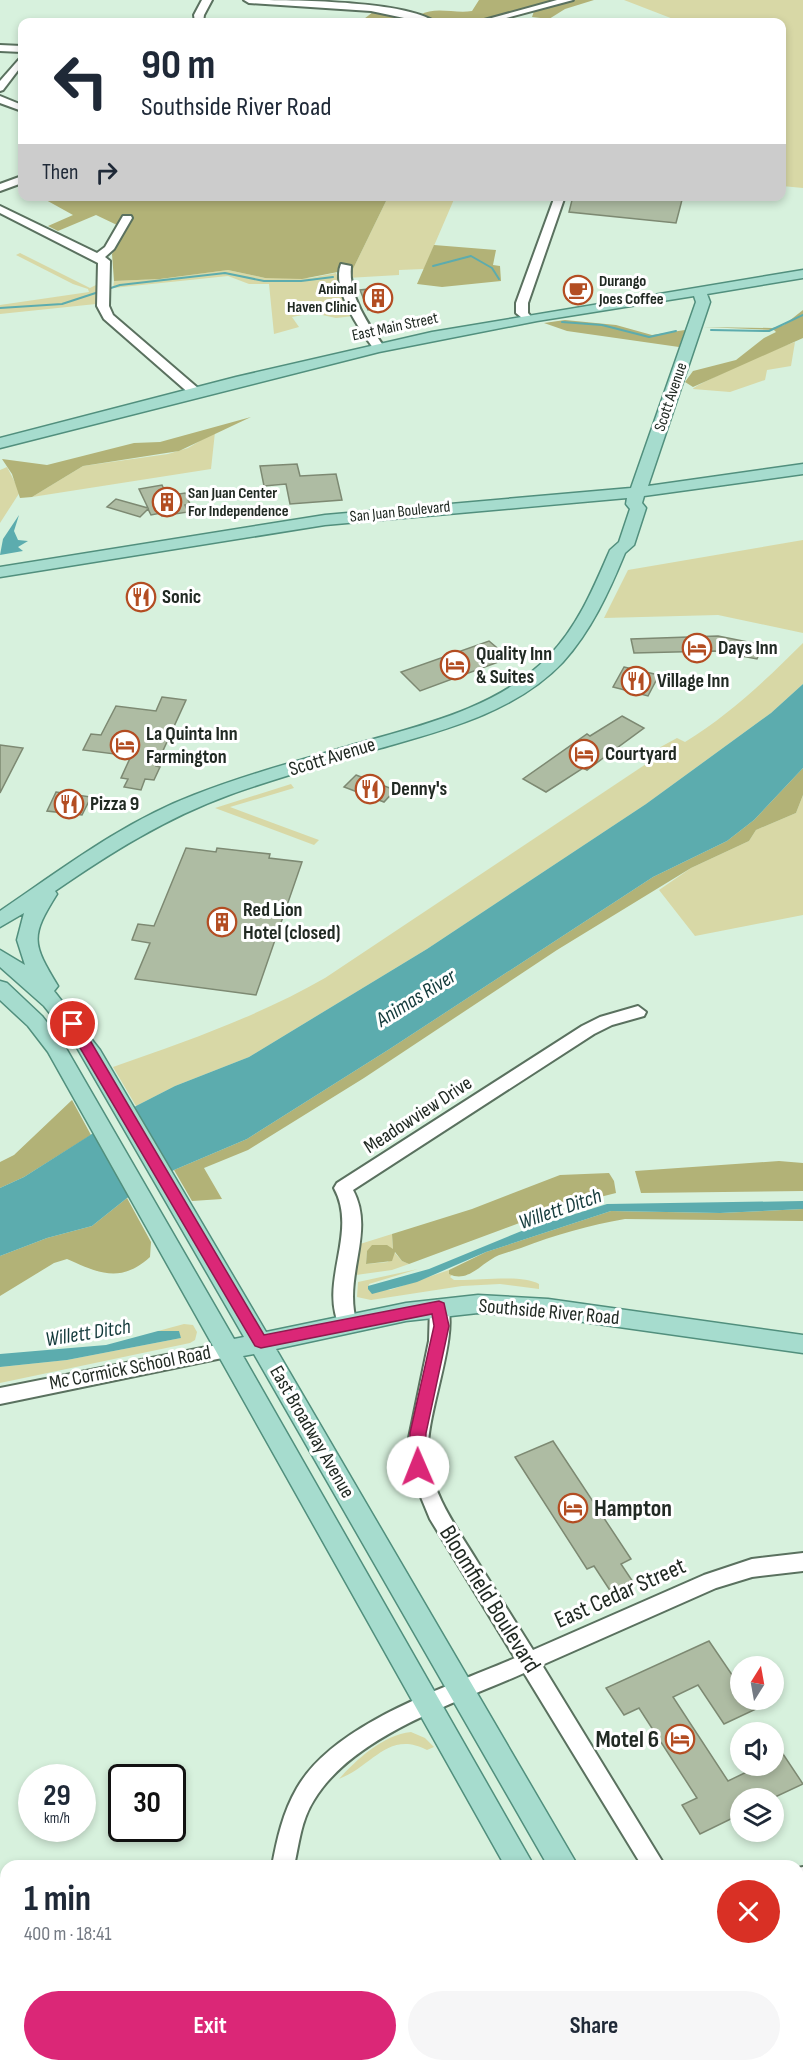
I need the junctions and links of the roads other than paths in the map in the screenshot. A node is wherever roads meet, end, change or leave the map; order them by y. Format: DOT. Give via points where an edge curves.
graph roads {
  1 [pos="207,0"];
  2 [pos="249,0"];
  3 [pos="396,0"];
  4 [pos="568,0"];
  5 [pos="389,11"];
  6 [pos="199,18"];
  7 [pos="421,18"];
  8 [pos="498,18"];
  9 [pos="18,41"];
  10 [pos="0,48"];
  11 [pos="12,49"];
  12 [pos="18,50"];
  13 [pos="18,64"];
  14 [pos="0,88"];
  15 [pos="0,99"];
  16 [pos="18,106"];
  17 [pos="18,180"];
  18 [pos="0,188"];
  19 [pos="558,201"];
  20 [pos="0,208"];
  21 [pos="127,218"];
  22 [pos="99,257"];
  23 [pos="345,266"];
  24 [pos="803,274"];
  25 [pos="699,291"];
  26 [pos="526,319"];
  27 [pos="379,348"];
  28 [pos="195,392"];
  29 [pos="0,443"];
  30 [pos="803,469"];
  31 [pos="636,498"];
  32 [pos="0,572"];
  33 [pos="61,878"];
  34 [pos="0,901"];
  35 [pos="0,920"];
  36 [pos="0,957"];
  37 [pos="0,988"];
  38 [pos="638,1012"];
  39 [pos="73,1024"];
  40 [pos="439,1307"];
  41 [pos="348,1324"];
  42 [pos="261,1342"];
  43 [pos="803,1344"];
  44 [pos="227,1350"];
  45 [pos="0,1396"];
  46 [pos="803,1562"];
  47 [pos="529,1661"];
  48 [pos="461,1691"];
  49 [pos="430,1705"];
  50 [pos="284,1860"];
  51 [pos="517,1860"];
  52 [pos="560,1860"];
  53 [pos="650,1860"];
  1 -- 6 [label="street"];
  2 -- 5 [label="street"];
  3 -- 5 [label="street"];
  4 -- 8 [label="street"];
  5 -- 7 [label="street"];
  9 -- 11 [label="street"];
  10 -- 11 [label="street"];
  11 -- 12 [label="street"];
  13 -- 14 [label="street"];
  15 -- 16 [label="street"];
  17 -- 18 [label="street"];
  19 -- 26 [label="street" via="522,303"];
  20 -- 22 [label="street"];
  21 -- 22 [label="street" via="109,249"];
  22 -- 28 [label="street" via="106,263 103,306 108,317"];
  23 -- 27 [label="street" via="348,292 363,326"];
  24 -- 25 [label="main road, East Main Street"];
  25 -- 26 [label="main road, East Main Street"];
  25 -- 31 [label="main road, Scott Avenue" via="703,302"];
  26 -- 27 [label="main road, East Main Street"];
  27 -- 28 [label="main road, East Main Street"];
  28 -- 29 [label="main road, East Main Street"];
  30 -- 31 [label="main road, San Juan Boulevard"];
  31 -- 32 [label="main road, San Juan Boulevard" via="325,520"];
  31 -- 33 [label="main road, Scott Avenue" via="638,508 626,545 618,550 593,605 567,647 546,669 513,693 455,720 200,799 150,820"];
  33 -- 34 [label="main road"];
  33 -- 35 [label="main road, Scott Avenue"];
  33 -- 39 [label="main road" via="29,919 26,937 31,960"];
  36 -- 39 [label="main road, East Broadway Avenue" via="36,985"];
  37 -- 44 [label="main road, East Broadway Avenue" via="47,1035"];
  38 -- 41 [label="street, Meadowview Drive" via="588,1030 343,1188 351,1199 353,1216 342,1301"];
  39 -- 42 [label="main road, East Broadway Avenue"];
  40 -- 41 [label="main road, Southside River Road"];
  40 -- 43 [label="main road, Southside River Road" via="531,1306"];
  40 -- 47 [label="street, Bloomfield Boulevard" via="441,1326 417,1440 419,1472 437,1513"];
  41 -- 42 [label="main road, Southside River Road"];
  42 -- 44 [label="main road, Mc Cormick School Road"];
  42 -- 48 [label="main road, East Broadway Avenue"];
  44 -- 45 [label="street, Mc Cormick School Road"];
  44 -- 49 [label="main road, East Broadway Avenue"];
  46 -- 47 [label="street, East Cedar Street" via="752,1568 711,1581"];
  47 -- 48 [label="street, East Cedar Street"];
  47 -- 53 [label="street, Bloomfield Boulevard"];
  48 -- 49 [label="street, East Cedar Street"];
  48 -- 52 [label="main road, East Broadway Avenue"];
  49 -- 50 [label="street, East Cedar Street" via="387,1724 348,1748 325,1770 306,1792"];
  49 -- 51 [label="main road, East Broadway Avenue"];
}
